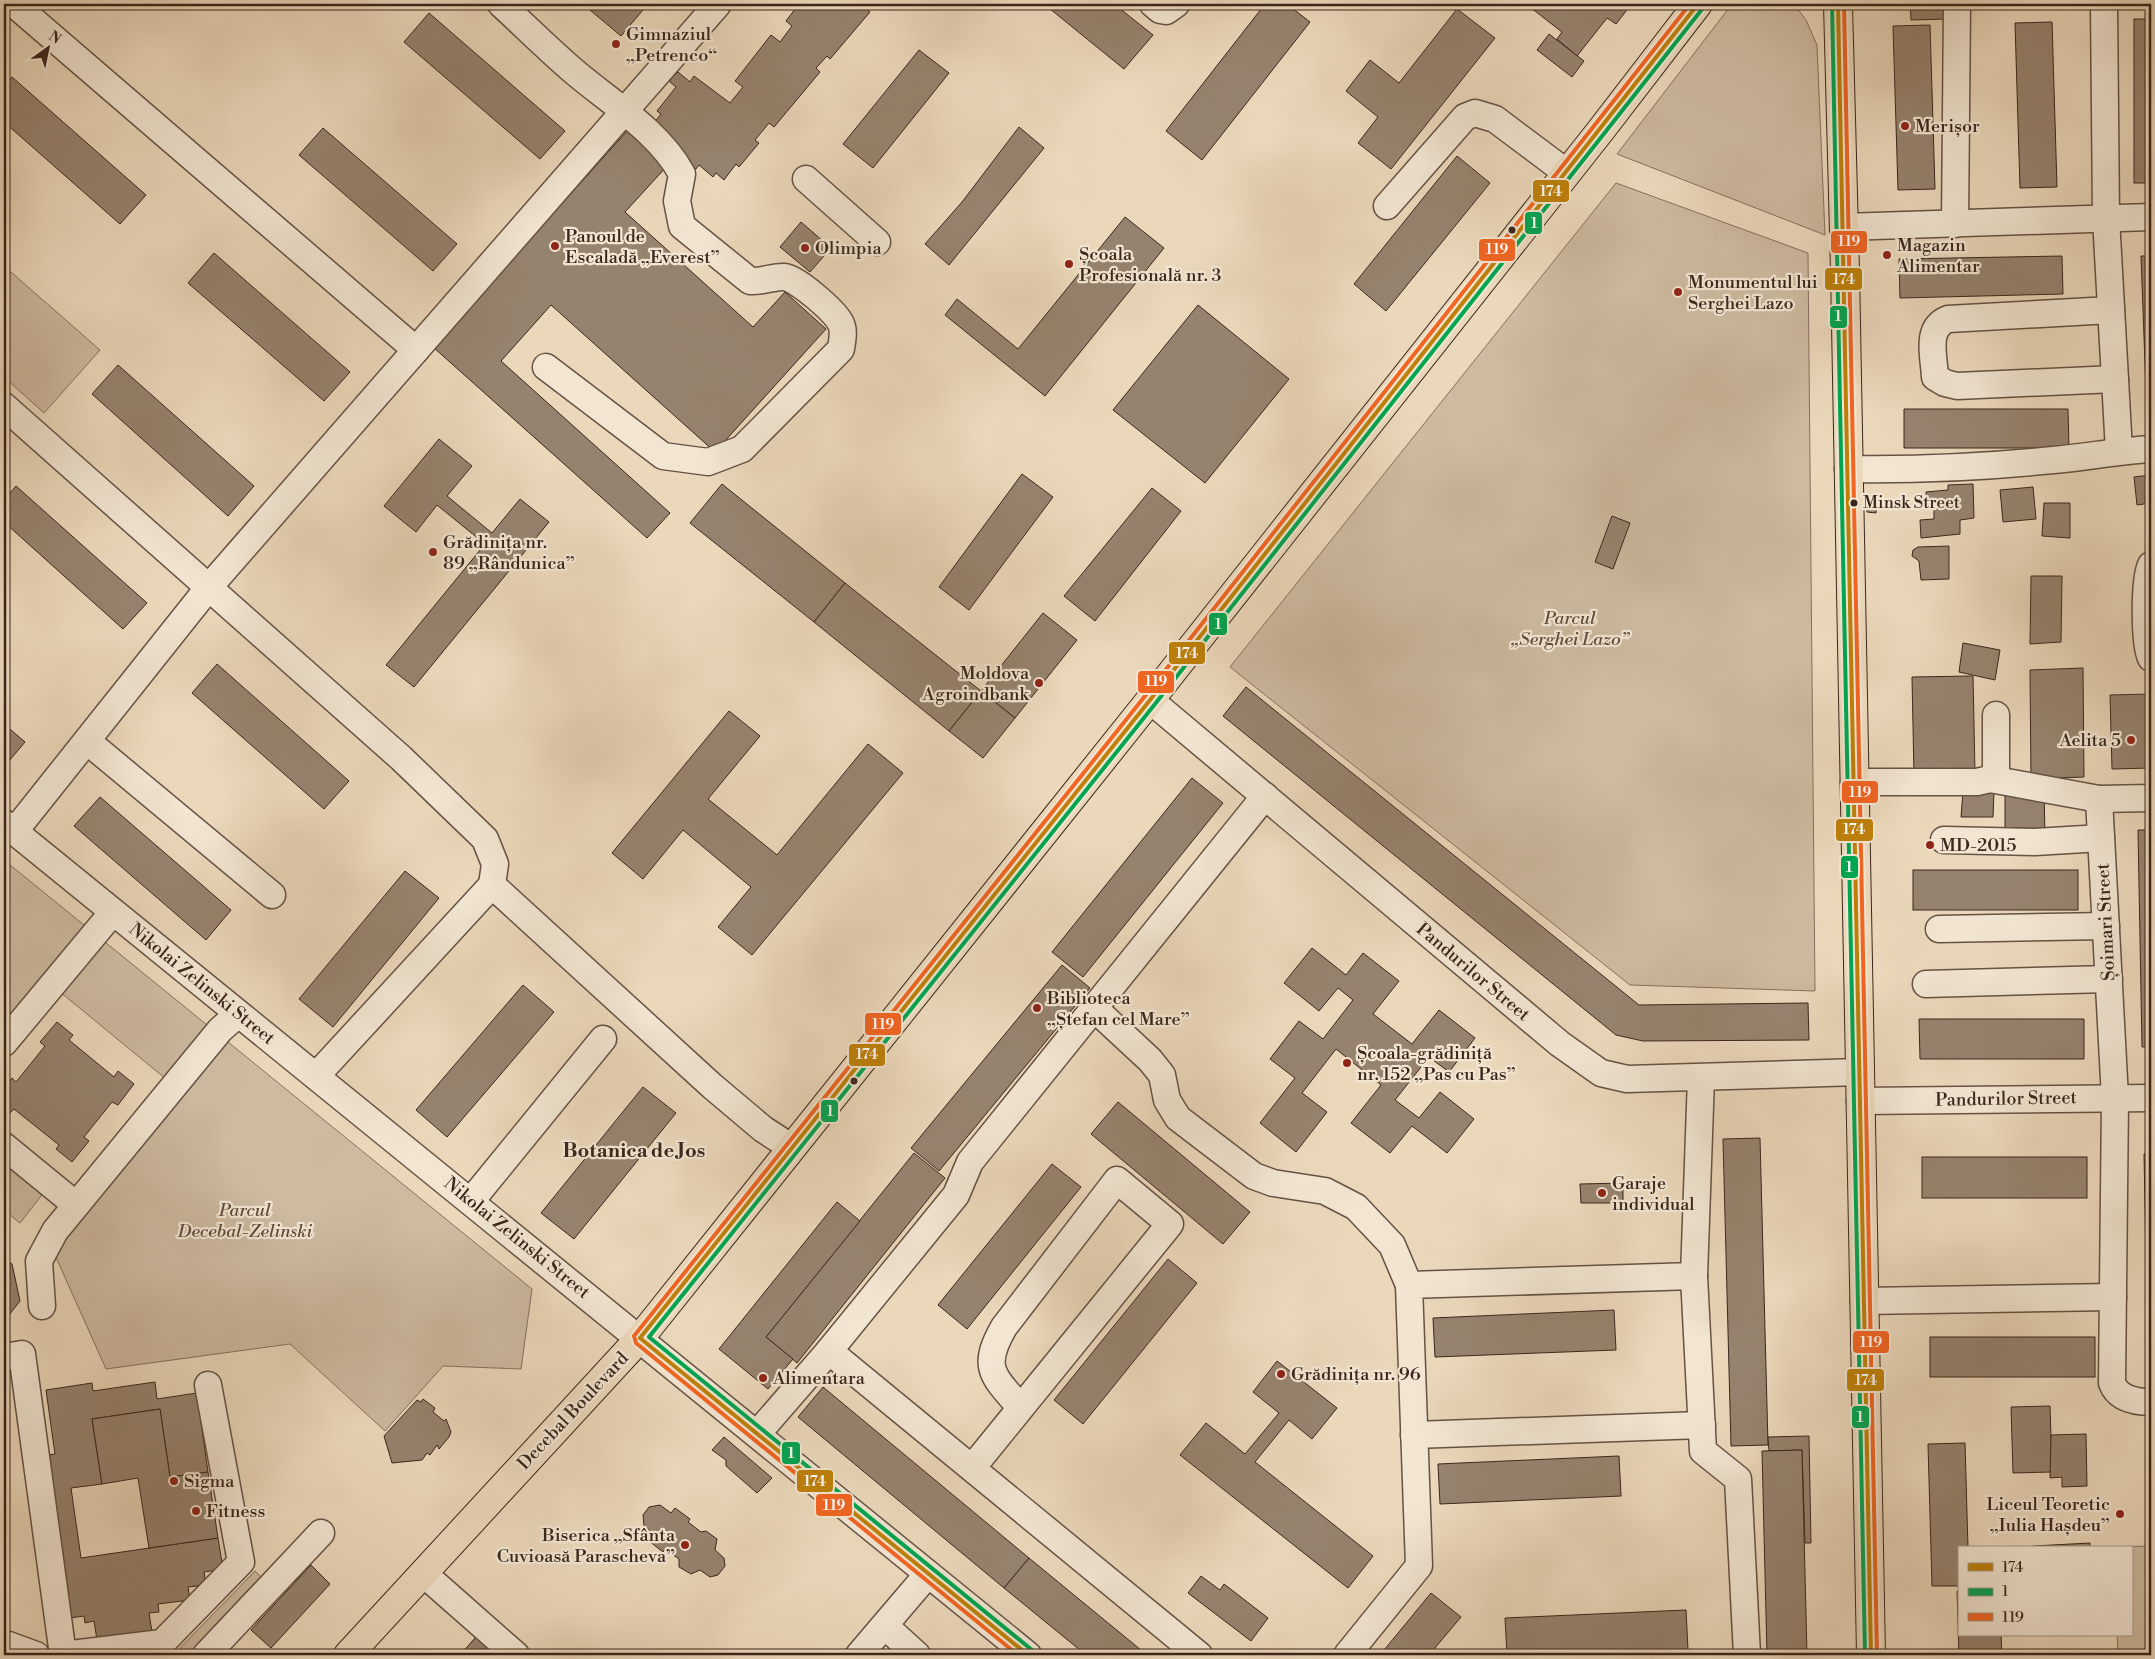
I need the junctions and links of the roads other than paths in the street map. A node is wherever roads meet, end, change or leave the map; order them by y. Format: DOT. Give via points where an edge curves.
graph roads {
  1 [pos="501,4"];
  2 [pos="718,4"];
  3 [pos="1153,4"];
  4 [pos="1176,4"];
  5 [pos="1698,4"];
  6 [pos="1821,4"];
  7 [pos="1838,4"];
  8 [pos="1957,4"];
  9 [pos="2104,4"];
  10 [pos="13,8"];
  11 [pos="1682,16"];
  12 [pos="1837,32"];
  13 [pos="624,111"];
  14 [pos="1567,173"];
  15 [pos="806,179"];
  16 [pos="1387,206"];
  17 [pos="2151,216"];
  18 [pos="2106,218"];
  19 [pos="1955,224"];
  20 [pos="1844,227"];
  21 [pos="877,242"];
  22 [pos="2111,310"];
  23 [pos="416,350"];
  24 [pos="546,367"];
  25 [pos="2115,379"];
  26 [pos="4,406"];
  27 [pos="2151,449"];
  28 [pos="2119,451"];
  29 [pos="1848,468"];
  30 [pos="2151,565"];
  31 [pos="209,587"];
  32 [pos="2151,658"];
  33 [pos="1150,700"];
  34 [pos="1996,715"];
  35 [pos="87,741"];
  36 [pos="1990,779"];
  37 [pos="1854,782"];
  38 [pos="1264,796"];
  39 [pos="2151,798"];
  40 [pos="2099,799"];
  41 [pos="9,827"];
  42 [pos="2101,838"];
  43 [pos="1944,840"];
  44 [pos="492,885"];
  45 [pos="272,895"];
  46 [pos="113,912"];
  47 [pos="2106,926"];
  48 [pos="1939,929"];
  49 [pos="2109,979"];
  50 [pos="1926,984"];
  51 [pos="1094,1008"];
  52 [pos="238,1014"];
  53 [pos="603,1039"];
  54 [pos="4,1043"];
  55 [pos="1860,1072"];
  56 [pos="316,1076"];
  57 [pos="1701,1078"];
  58 [pos="2115,1098"];
  59 [pos="2151,1098"];
  60 [pos="1860,1101"];
  61 [pos="4,1146"];
  62 [pos="792,1148"];
  63 [pos="471,1201"];
  64 [pos="76,1204"];
  65 [pos="1694,1276"];
  66 [pos="1409,1285"];
  67 [pos="2113,1298"];
  68 [pos="1864,1301"];
  69 [pos="42,1306"];
  70 [pos="640,1338"];
  71 [pos="829,1351"];
  72 [pos="4,1357"];
  73 [pos="208,1385"];
  74 [pos="2151,1402"];
  75 [pos="1020,1407"];
  76 [pos="1702,1425"];
  77 [pos="757,1434"];
  78 [pos="1414,1435"];
  79 [pos="972,1468"];
  80 [pos="320,1533"];
  81 [pos="424,1574"];
  82 [pos="928,1574"];
  83 [pos="885,1626"];
  84 [pos="6,1641"];
  85 [pos="36,1655"];
  86 [pos="63,1655"];
  87 [pos="206,1655"];
  88 [pos="348,1655"];
  89 [pos="516,1655"];
  90 [pos="859,1655"];
  91 [pos="917,1655"];
  92 [pos="1028,1655"];
  93 [pos="1199,1655"];
  94 [pos="1347,1655"];
  95 [pos="1747,1655"];
  96 [pos="1870,1655"];
  1 -- 13 [label="street" via="576,73"];
  2 -- 13 [label="street"];
  3 -- 4 [label="street" via="1166,11"];
  5 -- 11 [label="main road, Decebal Boulevard"];
  6 -- 12 [label="main road"];
  7 -- 12 [label="main road"];
  8 -- 19 [label="street"];
  9 -- 18 [label="street"];
  10 -- 23 [label="street"];
  11 -- 14 [label="main road, Decebal Boulevard"];
  12 -- 20 [label="main road"];
  13 -- 23 [label="street"];
  13 -- 24 [label="street" via="673,158 682,174 677,201 682,226 750,281 762,282 783,276 800,282 840,322 841,349 742,448 708,462 663,456"];
  14 -- 16 [label="street" via="1495,119 1475,113 1465,117"];
  14 -- 33 [label="main road, Decebal Boulevard"];
  15 -- 21 [label="street"];
  17 -- 18 [label="street"];
  18 -- 19 [label="street"];
  18 -- 22 [label="street"];
  19 -- 20 [label="street"];
  20 -- 29 [label="main road"];
  22 -- 25 [label="street"];
  22 -- 25 [label="street" via="1948,319 1933,330 1935,377 1957,386"];
  23 -- 31 [label="street"];
  25 -- 28 [label="street"];
  26 -- 31 [label="street"];
  27 -- 28 [label="street"];
  28 -- 29 [label="street" via="2054,460 1936,468"];
  29 -- 37 [label="main road"];
  30 -- 32 [label="street" via="2147,581 2147,644"];
  31 -- 35 [label="street"];
  31 -- 44 [label="street" via="402,758 485,839 495,864"];
  33 -- 38 [label="street, Pandurilor Street"];
  33 -- 62 [label="main road, Decebal Boulevard"];
  34 -- 36 [label="street" via="1996,772"];
  35 -- 41 [label="street"];
  35 -- 45 [label="street"];
  36 -- 37 [label="street" via="1977,782"];
  36 -- 40 [label="street"];
  37 -- 55 [label="main road"];
  38 -- 51 [label="street"];
  38 -- 57 [label="street, Pandurilor Street" via="1589,1066 1614,1078"];
  39 -- 40 [label="street"];
  40 -- 42 [label="street, Șoimari Street"];
  41 -- 46 [label="street, Nikolai Zelinski Street"];
  42 -- 43 [label="street" via="2035,842"];
  42 -- 47 [label="street, Șoimari Street"];
  44 -- 56 [label="street"];
  44 -- 62 [label="street" via="712,1086 763,1129"];
  46 -- 52 [label="street, Nikolai Zelinski Street"];
  46 -- 54 [label="street"];
  47 -- 48 [label="street"];
  47 -- 49 [label="street, Șoimari Street"];
  49 -- 50 [label="street"];
  49 -- 58 [label="street, Șoimari Street"];
  51 -- 66 [label="street" via="1162,1075 1167,1100 1178,1118 1254,1176 1273,1183 1325,1191 1356,1207 1392,1246"];
  51 -- 71 [label="street" via="970,1162 956,1195"];
  52 -- 56 [label="street, Nikolai Zelinski Street"];
  52 -- 64 [label="street" via="220,1030"];
  53 -- 63 [label="street"];
  55 -- 57 [label="street, Pandurilor Street"];
  55 -- 60 [label="main road"];
  56 -- 63 [label="street, Nikolai Zelinski Street"];
  57 -- 65 [label="street"];
  58 -- 59 [label="street, Pandurilor Street"];
  58 -- 60 [label="street, Pandurilor Street"];
  58 -- 67 [label="street, Șoimari Street"];
  60 -- 68 [label="main road"];
  61 -- 64 [label="street"];
  62 -- 70 [label="main road, Decebal Boulevard"];
  63 -- 70 [label="street, Nikolai Zelinski Street"];
  64 -- 69 [label="street" via="55,1231 39,1261"];
  65 -- 66 [label="street"];
  65 -- 76 [label="street"];
  66 -- 78 [label="street"];
  67 -- 68 [label="street"];
  67 -- 74 [label="street, Șoimari Street" via="2112,1383 2121,1395 2130,1400"];
  68 -- 96 [label="main road"];
  70 -- 77 [label="street, Nikolai Zelinski Street"];
  70 -- 81 [label="main road, Decebal Boulevard"];
  71 -- 77 [label="street"];
  71 -- 79 [label="street"];
  72 -- 86 [label="street" via="22,1354"];
  73 -- 86 [label="street" via="241,1562 162,1643"];
  75 -- 75 [label="street" via="999,1383 991,1366 997,1340 1117,1180 1170,1224"];
  75 -- 79 [label="street"];
  76 -- 78 [label="street"];
  76 -- 95 [label="street" via="1703,1451 1738,1479"];
  77 -- 82 [label="street, Nikolai Zelinski Street"];
  78 -- 94 [label="street" via="1419,1566"];
  79 -- 93 [label="street"];
  80 -- 87 [label="street"];
  81 -- 88 [label="main road, Decebal Boulevard"];
  81 -- 89 [label="street"];
  82 -- 83 [label="street"];
  82 -- 92 [label="street, Nikolai Zelinski Street"];
  83 -- 90 [label="street"];
  83 -- 91 [label="street"];
  84 -- 85 [label="street"];
}
